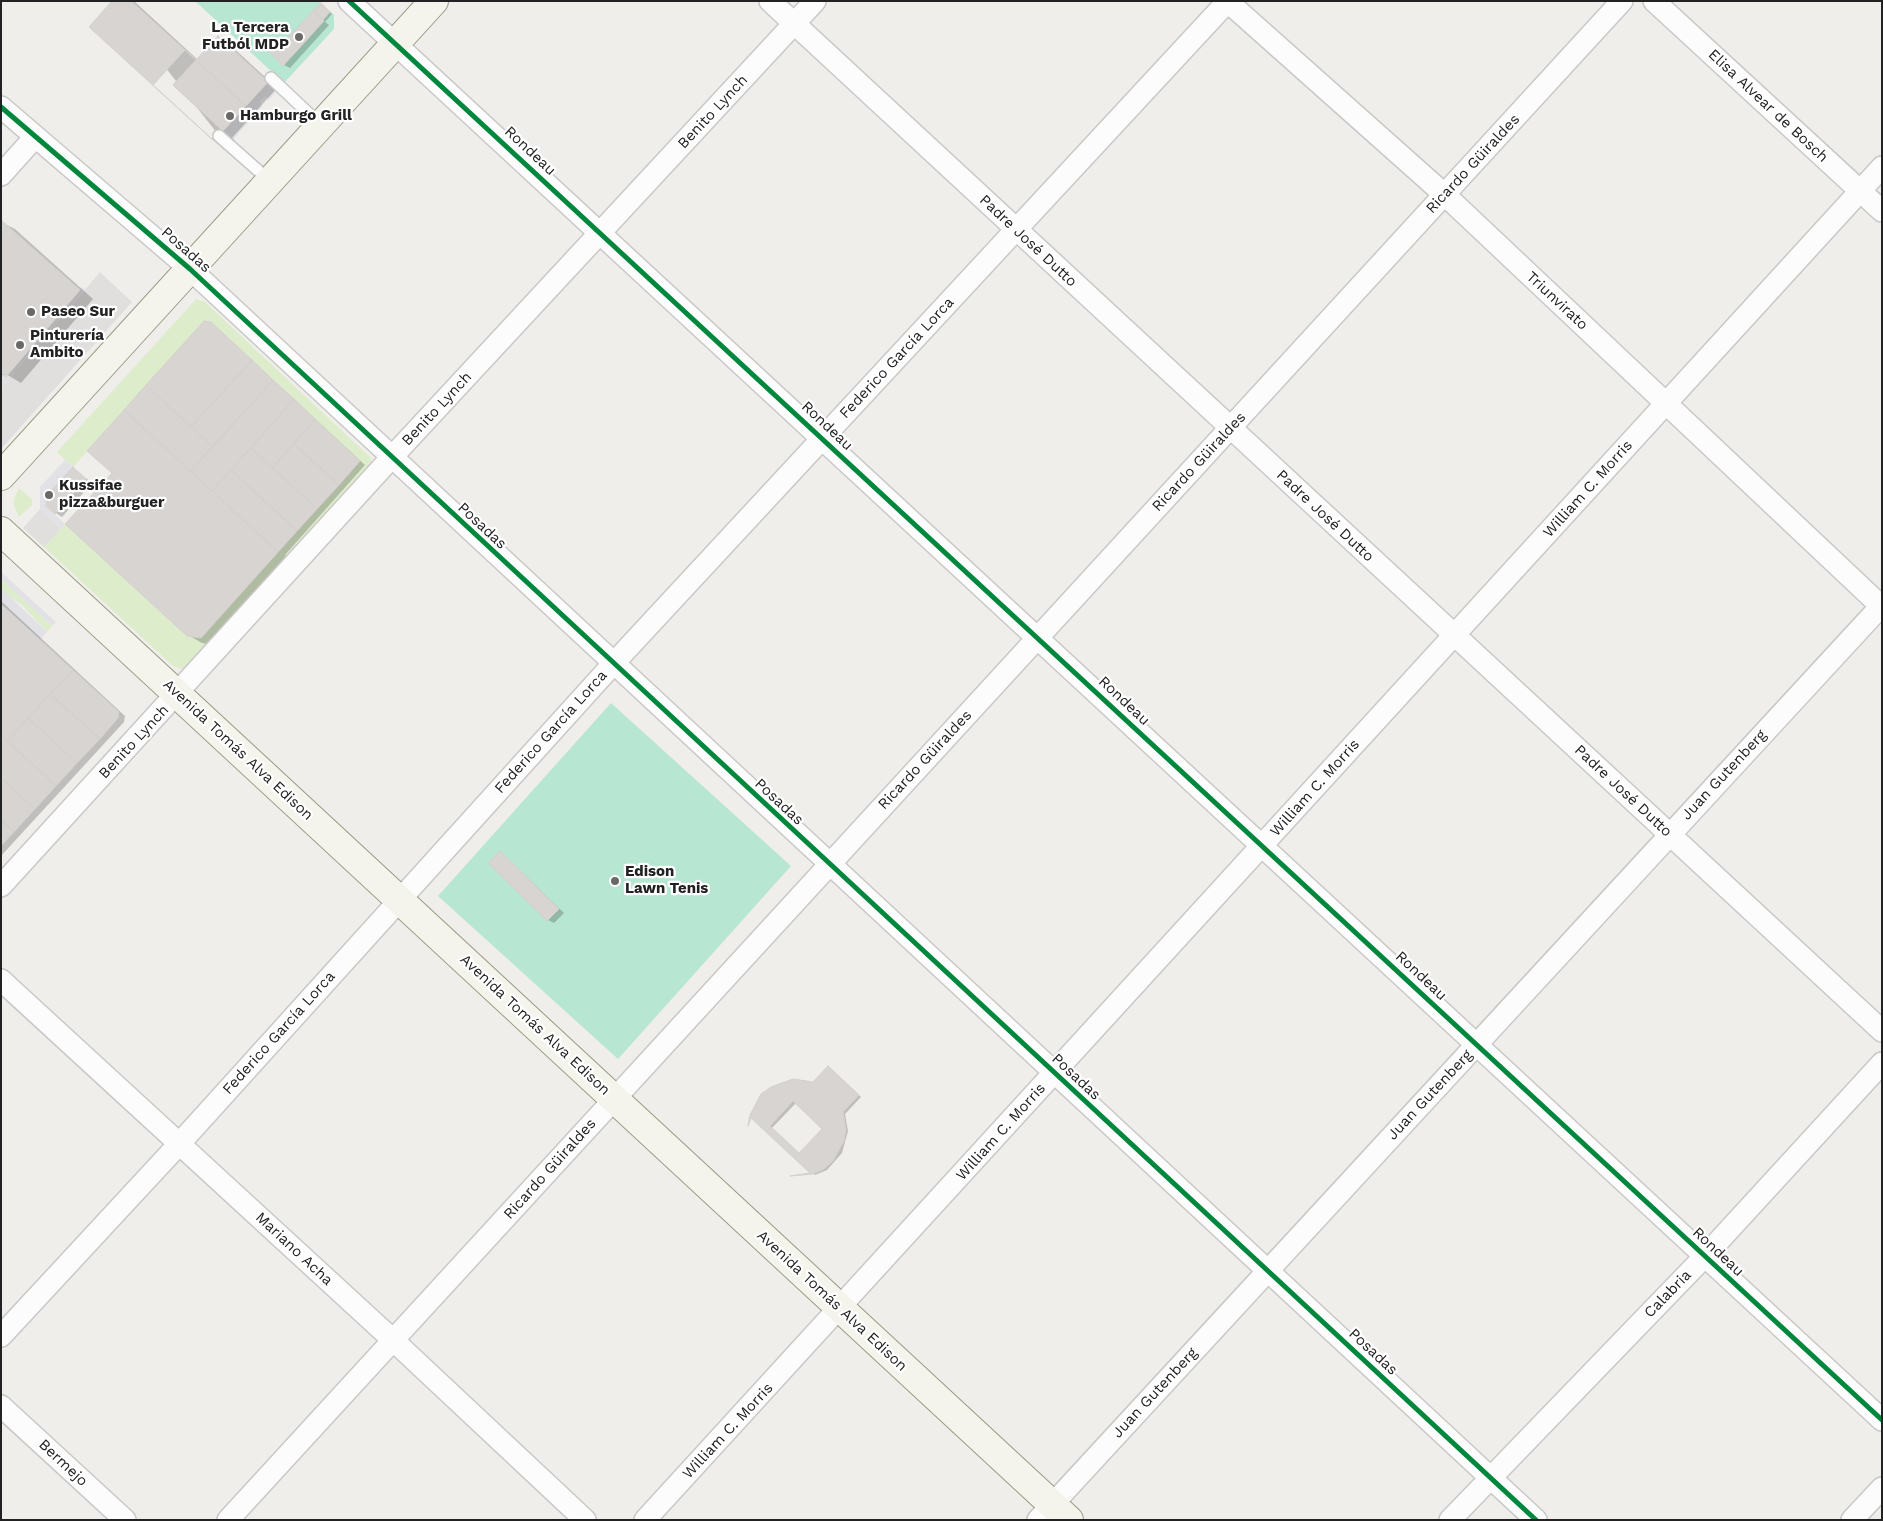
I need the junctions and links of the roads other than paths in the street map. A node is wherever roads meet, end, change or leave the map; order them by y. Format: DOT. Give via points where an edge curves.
graph roads {
  1 [pos="349,1"];
  2 [pos="434,1"];
  3 [pos="770,1"];
  4 [pos="815,1"];
  5 [pos="1227,1"];
  6 [pos="1622,1"];
  7 [pos="1654,1"];
  8 [pos="794,24"];
  9 [pos="395,44"];
  10 [pos="272,78"];
  11 [pos="1,107"];
  12 [pos="322,125"];
  13 [pos="219,136"];
  14 [pos="36,137"];
  15 [pos="1882,167"];
  16 [pos="1,175"];
  17 [pos="270,182"];
  18 [pos="1860,191"];
  19 [pos="1445,195"];
  20 [pos="1882,211"];
  21 [pos="1016,230"];
  22 [pos="601,234"];
  23 [pos="190,269"];
  24 [pos="1666,403"];
  25 [pos="1230,428"];
  26 [pos="822,438"];
  27 [pos="391,458"];
  28 [pos="1,476"];
  29 [pos="1,531"];
  30 [pos="1881,606"];
  31 [pos="1454,635"];
  32 [pos="1037,638"];
  33 [pos="613,664"];
  34 [pos="178,694"];
  35 [pos="1670,835"];
  36 [pos="1262,846"];
  37 [pos="828,864"];
  38 [pos="1,886"];
  39 [pos="398,899"];
  40 [pos="1,980"];
  41 [pos="1882,1031"];
  42 [pos="1476,1044"];
  43 [pos="1882,1063"];
  44 [pos="1054,1074"];
  45 [pos="614,1098"];
  46 [pos="180,1143"];
  47 [pos="1705,1256"];
  48 [pos="1268,1271"];
  49 [pos="840,1308"];
  50 [pos="1,1336"];
  51 [pos="394,1340"];
  52 [pos="1,1406"];
  53 [pos="1882,1420"];
  54 [pos="1490,1477"];
  55 [pos="1882,1488"];
  56 [pos="1053,1515"];
  57 [pos="125,1520"];
  58 [pos="228,1520"];
  59 [pos="585,1520"];
  60 [pos="645,1520"];
  61 [pos="1450,1520"];
  62 [pos="1536,1520"];
  63 [pos="1852,1520"];
  1 -- 9 [label="street, Rondeau"];
  2 -- 9 [label="main road"];
  3 -- 8 [label="street, Padre José Dutto"];
  4 -- 8 [label="street, Benito Lynch"];
  5 -- 19 [label="street, Triunvirato"];
  5 -- 21 [label="street, Federico García Lorca"];
  6 -- 19 [label="street, Ricardo Güiraldes"];
  7 -- 18 [label="street, Elisa Alvear de Bosch"];
  8 -- 21 [label="street, Padre José Dutto"];
  8 -- 22 [label="street, Benito Lynch"];
  9 -- 12 [label="main road"];
  9 -- 22 [label="street, Rondeau"];
  10 -- 12 [label="lane"];
  11 -- 14 [label="street, Posadas"];
  12 -- 17 [label="main road"];
  13 -- 17 [label="lane"];
  14 -- 16 [label="street"];
  14 -- 23 [label="street, Posadas"];
  15 -- 18 [label="street, William C. Morris"];
  17 -- 23 [label="main road"];
  18 -- 20 [label="street, Elisa Alvear de Bosch"];
  18 -- 24 [label="street, William C. Morris"];
  19 -- 24 [label="street, Triunvirato"];
  19 -- 25 [label="street, Ricardo Güiraldes"];
  21 -- 25 [label="street, Padre José Dutto"];
  21 -- 26 [label="street, Federico García Lorca"];
  22 -- 26 [label="street, Rondeau"];
  22 -- 27 [label="street, Benito Lynch"];
  23 -- 27 [label="street, Posadas"];
  23 -- 28 [label="main road"];
  24 -- 30 [label="street, Triunvirato"];
  24 -- 31 [label="street, William C. Morris"];
  25 -- 31 [label="street, Padre José Dutto"];
  25 -- 32 [label="street, Ricardo Güiraldes"];
  26 -- 32 [label="street, Rondeau"];
  26 -- 33 [label="street, Federico García Lorca"];
  27 -- 33 [label="street, Posadas"];
  27 -- 34 [label="street, Benito Lynch"];
  29 -- 34 [label="main road, Avenida Tomás Alva Edison"];
  30 -- 35 [label="street, Juan Gutenberg"];
  31 -- 35 [label="street, Padre José Dutto"];
  31 -- 36 [label="street, William C. Morris"];
  32 -- 36 [label="street, Rondeau"];
  32 -- 37 [label="street, Ricardo Güiraldes"];
  33 -- 37 [label="street, Posadas"];
  33 -- 39 [label="street, Federico García Lorca"];
  34 -- 38 [label="street, Benito Lynch"];
  34 -- 39 [label="main road, Avenida Tomás Alva Edison"];
  35 -- 41 [label="street, Padre José Dutto"];
  35 -- 42 [label="street, Juan Gutenberg"];
  36 -- 42 [label="street, Rondeau"];
  36 -- 44 [label="street, William C. Morris"];
  37 -- 44 [label="street, Posadas"];
  37 -- 45 [label="street, Ricardo Güiraldes"];
  39 -- 45 [label="main road, Avenida Tomás Alva Edison"];
  39 -- 46 [label="street, Federico García Lorca"];
  40 -- 46 [label="street, Mariano Acha"];
  42 -- 47 [label="street, Rondeau"];
  42 -- 48 [label="street, Juan Gutenberg"];
  43 -- 47 [label="street, Calabria"];
  44 -- 48 [label="street, Posadas"];
  44 -- 49 [label="street, William C. Morris"];
  45 -- 49 [label="main road, Avenida Tomás Alva Edison"];
  45 -- 51 [label="street, Ricardo Güiraldes"];
  46 -- 50 [label="street, Federico García Lorca"];
  46 -- 51 [label="street, Mariano Acha"];
  47 -- 53 [label="street, Rondeau"];
  47 -- 54 [label="street, Calabria"];
  48 -- 54 [label="street, Posadas"];
  48 -- 56 [label="street, Juan Gutenberg"];
  49 -- 56 [label="main road, Avenida Tomás Alva Edison"];
  49 -- 60 [label="street, William C. Morris"];
  51 -- 58 [label="street, Ricardo Güiraldes"];
  51 -- 59 [label="street, Mariano Acha"];
  52 -- 57 [label="street, Bermejo"];
  54 -- 61 [label="street, Calabria"];
  54 -- 62 [label="street, Posadas"];
  55 -- 63 [label="street"];
}
